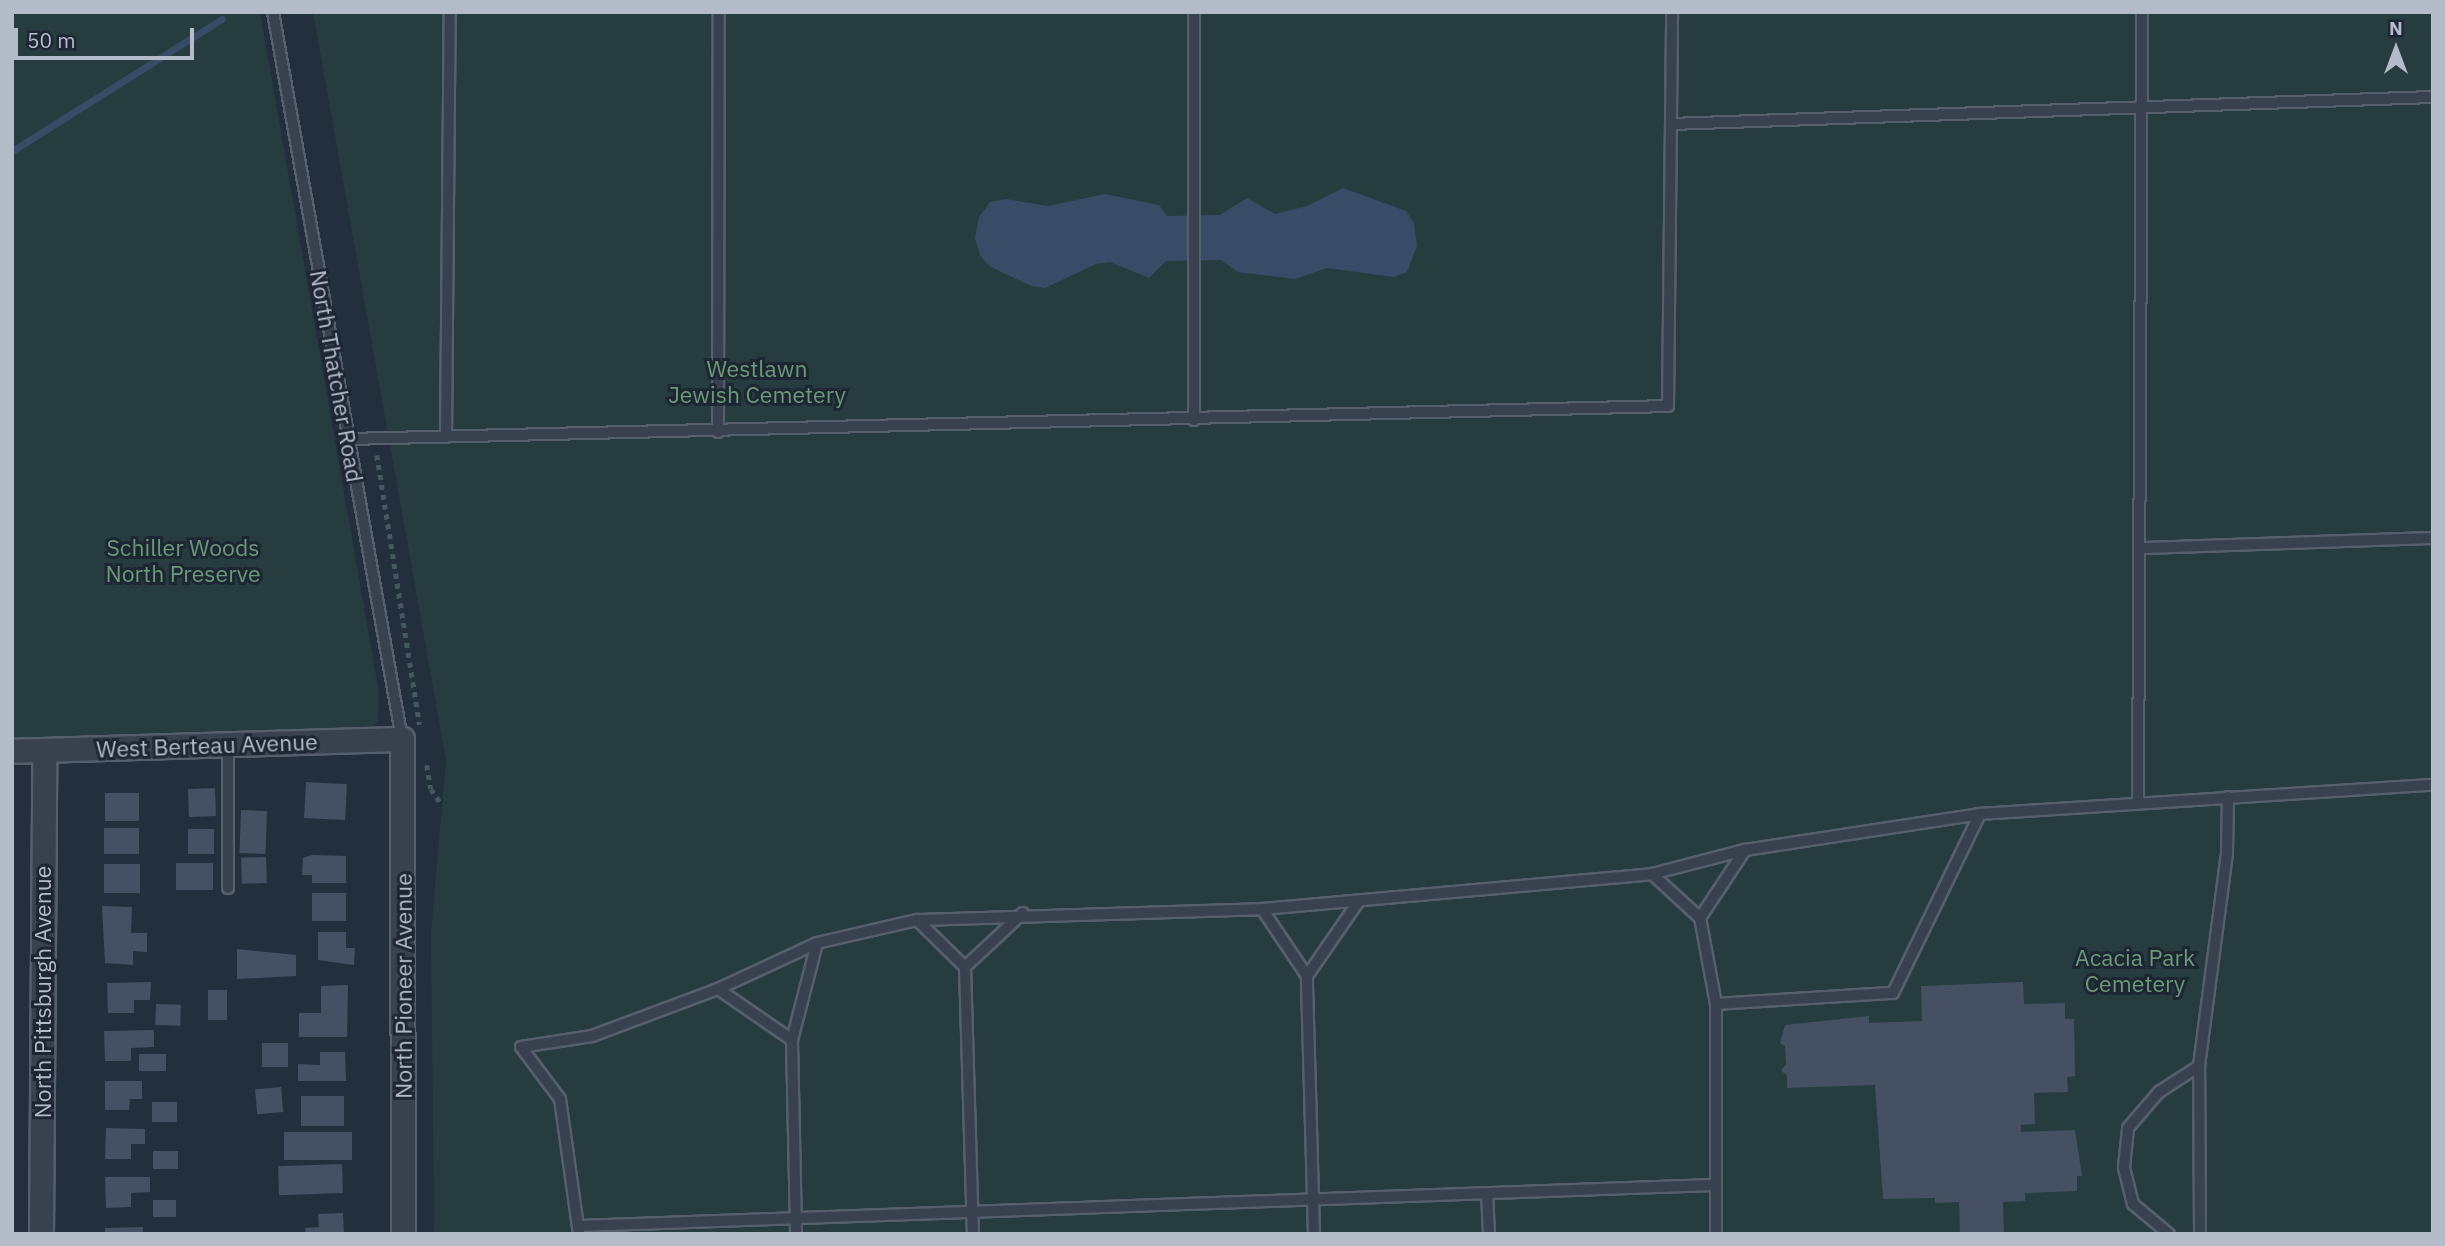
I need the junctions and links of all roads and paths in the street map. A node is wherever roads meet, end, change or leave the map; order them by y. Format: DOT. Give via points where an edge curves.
graph roads {
  1 [pos="273,12"];
  2 [pos="450,12"];
  3 [pos="719,12"];
  4 [pos="1194,12"];
  5 [pos="1671,12"];
  6 [pos="2142,12"];
  7 [pos="2433,97"];
  8 [pos="2141,108"];
  9 [pos="1671,124"];
  10 [pos="1194,420"];
  11 [pos="718,432"];
  12 [pos="446,437"];
  13 [pos="391,438"];
  14 [pos="348,439"];
  15 [pos="2433,538"];
  16 [pos="2143,548"];
  17 [pos="412,736"];
  18 [pos="228,745"];
  19 [pos="12,751"];
  20 [pos="44,751"];
  21 [pos="426,761"];
  22 [pos="2433,785"];
  23 [pos="2228,797"];
  24 [pos="2138,801"];
  25 [pos="442,805"];
  26 [pos="1980,814"];
  27 [pos="1745,850"];
  28 [pos="1652,874"];
  29 [pos="228,888"];
  30 [pos="1359,902"];
  31 [pos="1262,909"];
  32 [pos="1023,913"];
  33 [pos="1700,918"];
  34 [pos="917,920"];
  35 [pos="817,943"];
  36 [pos="965,967"];
  37 [pos="1307,975"];
  38 [pos="718,989"];
  39 [pos="1716,1004"];
  40 [pos="792,1040"];
  41 [pos="2199,1066"];
  42 [pos="1713,1185"];
  43 [pos="1487,1193"];
  44 [pos="1313,1200"];
  45 [pos="972,1212"];
  46 [pos="795,1218"];
  47 [pos="579,1230"];
  48 [pos="41,1234"];
  49 [pos="403,1234"];
  50 [pos="796,1234"];
  51 [pos="973,1234"];
  52 [pos="1314,1234"];
  53 [pos="1489,1234"];
  54 [pos="1716,1234"];
  55 [pos="2169,1234"];
  56 [pos="2200,1234"];
  1 -- 14 [label="lane, North Thatcher Road"];
  2 -- 12 [label="lane"];
  3 -- 11 [label="lane"];
  4 -- 10 [label="lane"];
  5 -- 9 [label="lane"];
  6 -- 8 [label="lane"];
  7 -- 8 [label="lane"];
  8 -- 9 [label="lane"];
  8 -- 16 [label="lane"];
  9 -- 10 [label="lane" via="1668,406"];
  10 -- 11 [label="lane"];
  11 -- 12 [label="lane"];
  12 -- 13 [label="lane"];
  13 -- 14 [label="lane"];
  13 -- 17 [label="path" via="375,459"];
  14 -- 17 [label="lane, North Thatcher Road"];
  15 -- 16 [label="lane"];
  16 -- 24 [label="lane"];
  17 -- 18 [label="street, West Berteau Avenue"];
  17 -- 49 [label="street, North Pioneer Avenue"];
  18 -- 20 [label="street, West Berteau Avenue"];
  18 -- 29 [label="lane"];
  19 -- 20 [label="street, West Berteau Avenue"];
  20 -- 48 [label="street, North Pittsburgh Avenue"];
  21 -- 25 [label="path" via="431,789"];
  22 -- 23 [label="lane"];
  23 -- 24 [label="lane"];
  23 -- 41 [label="lane" via="2227,853"];
  24 -- 26 [label="lane"];
  26 -- 27 [label="lane"];
  26 -- 39 [label="lane" via="1893,993"];
  27 -- 28 [label="lane"];
  27 -- 33 [label="lane"];
  28 -- 30 [label="lane"];
  28 -- 33 [label="lane"];
  30 -- 31 [label="lane"];
  30 -- 37 [label="lane"];
  31 -- 32 [label="lane"];
  31 -- 37 [label="lane"];
  32 -- 34 [label="lane"];
  32 -- 36 [label="lane"];
  33 -- 39 [label="lane"];
  34 -- 35 [label="lane"];
  34 -- 36 [label="lane"];
  35 -- 38 [label="lane"];
  35 -- 40 [label="lane"];
  36 -- 45 [label="lane"];
  37 -- 44 [label="lane"];
  38 -- 40 [label="lane"];
  38 -- 47 [label="lane" via="592,1036 521,1047 560,1099"];
  39 -- 42 [label="lane"];
  40 -- 46 [label="lane"];
  41 -- 55 [label="lane" via="2158,1092 2128,1128 2124,1167 2133,1204"];
  41 -- 56 [label="lane"];
  42 -- 43 [label="lane"];
  42 -- 54 [label="lane"];
  43 -- 44 [label="lane"];
  43 -- 53 [label="lane"];
  44 -- 45 [label="lane"];
  44 -- 52 [label="lane"];
  45 -- 46 [label="lane"];
  45 -- 51 [label="lane"];
  46 -- 47 [label="lane"];
  46 -- 50 [label="lane"];
}
